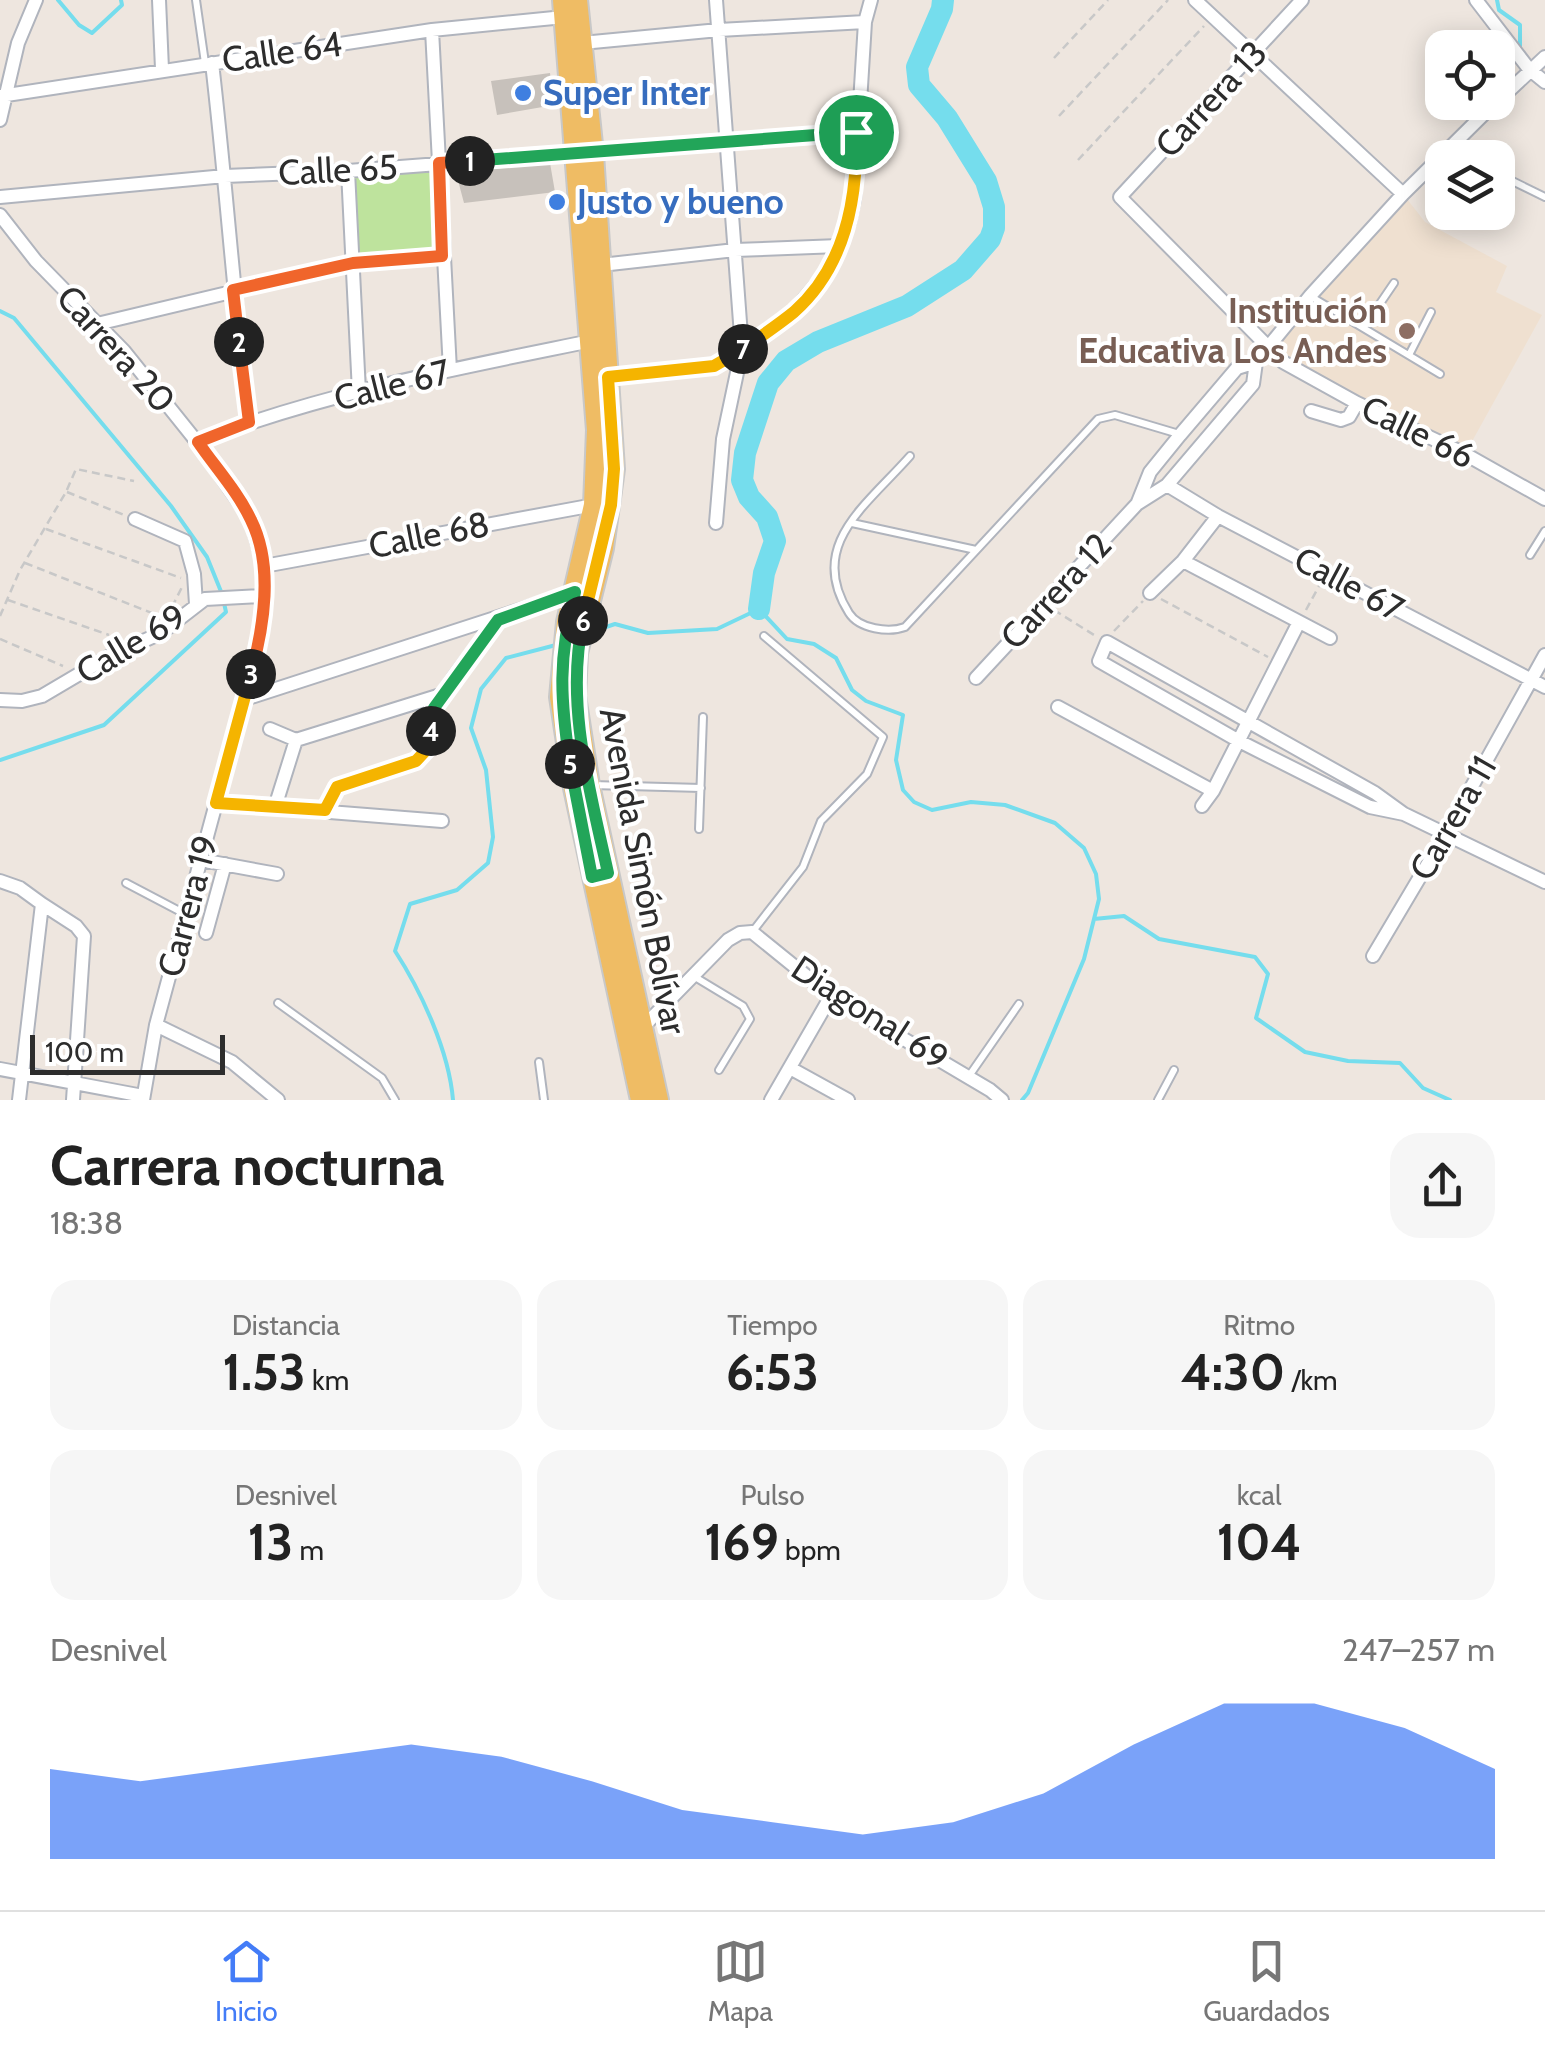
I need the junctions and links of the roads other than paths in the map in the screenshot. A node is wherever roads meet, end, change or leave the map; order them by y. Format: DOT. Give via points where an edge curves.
graph roads {
  1 [pos="36,0"];
  2 [pos="160,0"];
  3 [pos="196,0"];
  4 [pos="716,0"];
  5 [pos="871,0"];
  6 [pos="1195,0"];
  7 [pos="1302,0"];
  8 [pos="1476,0"];
  9 [pos="568,6"];
  10 [pos="865,22"];
  11 [pos="432,30"];
  12 [pos="719,30"];
  13 [pos="582,43"];
  14 [pos="1254,54"];
  15 [pos="1545,56"];
  16 [pos="208,63"];
  17 [pos="162,69"];
  18 [pos="1529,69"];
  19 [pos="1545,82"];
  20 [pos="1515,83"];
  21 [pos="3,96"];
  22 [pos="0,120"];
  23 [pos="1479,120"];
  24 [pos="856,132"];
  25 [pos="725,140"];
  26 [pos="584,155"];
  27 [pos="439,163"];
  28 [pos="348,171"];
  29 [pos="225,176"];
  30 [pos="1515,182"];
  31 [pos="1403,194"];
  32 [pos="1545,196"];
  33 [pos="0,197"];
  34 [pos="1120,197"];
  35 [pos="0,215"];
  36 [pos="838,246"];
  37 [pos="735,250"];
  38 [pos="442,256"];
  39 [pos="353,263"];
  40 [pos="601,265"];
  41 [pos="1394,283"];
  42 [pos="233,290"];
  43 [pos="1310,296"];
  44 [pos="1431,312"];
  45 [pos="98,324"];
  46 [pos="1364,328"];
  47 [pos="591,341"];
  48 [pos="1267,348"];
  49 [pos="742,350"];
  50 [pos="1409,355"];
  51 [pos="1256,362"];
  52 [pos="450,370"];
  53 [pos="1440,374"];
  54 [pos="608,377"];
  55 [pos="359,392"];
  56 [pos="1357,404"];
  57 [pos="1312,410"];
  58 [pos="249,422"];
  59 [pos="1180,435"];
  60 [pos="198,442"];
  61 [pos="910,456"];
  62 [pos="1167,484"];
  63 [pos="1545,498"];
  64 [pos="1137,504"];
  65 [pos="594,505"];
  66 [pos="1218,516"];
  67 [pos="135,519"];
  68 [pos="716,523"];
  69 [pos="851,523"];
  70 [pos="1545,531"];
  71 [pos="978,551"];
  72 [pos="1530,555"];
  73 [pos="1183,561"];
  74 [pos="264,566"];
  75 [pos="575,592"];
  76 [pos="1150,593"];
  77 [pos="257,595"];
  78 [pos="196,604"];
  79 [pos="498,620"];
  80 [pos="1300,622"];
  81 [pos="575,623"];
  82 [pos="764,636"];
  83 [pos="1330,638"];
  84 [pos="570,654"];
  85 [pos="1545,654"];
  86 [pos="976,678"];
  87 [pos="1538,683"];
  88 [pos="444,694"];
  89 [pos="245,699"];
  90 [pos="0,700"];
  91 [pos="1058,707"];
  92 [pos="702,717"];
  93 [pos="1248,723"];
  94 [pos="270,730"];
  95 [pos="296,740"];
  96 [pos="1240,741"];
  97 [pos="589,785"];
  98 [pos="701,788"];
  99 [pos="1214,791"];
  100 [pos="216,803"];
  101 [pos="1202,806"];
  102 [pos="275,807"];
  103 [pos="325,810"];
  104 [pos="1404,814"];
  105 [pos="442,822"];
  106 [pos="700,830"];
  107 [pos="1446,834"];
  108 [pos="201,860"];
  109 [pos="225,864"];
  110 [pos="277,874"];
  111 [pos="600,875"];
  112 [pos="0,881"];
  113 [pos="1545,882"];
  114 [pos="126,883"];
  115 [pos="41,907"];
  116 [pos="186,915"];
  117 [pos="752,932"];
  118 [pos="206,934"];
  119 [pos="1373,956"];
  120 [pos="695,978"];
  121 [pos="831,996"];
  122 [pos="278,1002"];
  123 [pos="1020,1004"];
  124 [pos="156,1026"];
  125 [pos="642,1028"];
  126 [pos="539,1062"];
  127 [pos="790,1068"];
  128 [pos="0,1069"];
  129 [pos="719,1070"];
  130 [pos="1174,1070"];
  131 [pos="23,1073"];
  132 [pos="968,1077"];
  133 [pos="76,1082"];
  134 [pos="143,1098"];
  135 [pos="19,1100"];
  136 [pos="73,1100"];
  137 [pos="278,1100"];
  138 [pos="395,1100"];
  139 [pos="544,1100"];
  140 [pos="640,1100"];
  141 [pos="658,1100"];
  142 [pos="771,1100"];
  143 [pos="848,1100"];
  144 [pos="1002,1100"];
  145 [pos="1158,1100"];
  1 -- 21 [label="street"];
  2 -- 17 [label="street"];
  3 -- 16 [label="lane"];
  4 -- 12 [label="street"];
  5 -- 10 [label="street"];
  6 -- 14 [label="street"];
  7 -- 14 [label="street, Carrera 13"];
  8 -- 18 [label="street"];
  9 -- 11 [label="street, Calle 64"];
  9 -- 13 [label="main road, Avenida Simón Bolívar"];
  9 -- 26 [label="main road, Avenida Simón Bolívar"];
  10 -- 12 [label="street"];
  10 -- 24 [label="street"];
  11 -- 16 [label="street, Calle 64"];
  11 -- 27 [label="street"];
  12 -- 13 [label="street"];
  12 -- 25 [label="street"];
  13 -- 26 [label="main road, Avenida Simón Bolívar"];
  14 -- 31 [label="street"];
  14 -- 34 [label="street, Carrera 13"];
  15 -- 18 [label="street, Carrera 12"];
  16 -- 17 [label="street, Calle 64"];
  16 -- 29 [label="street"];
  17 -- 21 [label="street, Calle 64"];
  18 -- 19 [label="street"];
  18 -- 20 [label="street, Carrera 12"];
  21 -- 22 [label="street"];
  23 -- 31 [label="street, Carrera 12"];
  24 -- 25 [label="street, Calle 65"];
  24 -- 36 [label="street" via="854,200"];
  25 -- 26 [label="street, Calle 65"];
  25 -- 37 [label="street"];
  26 -- 27 [label="street, Calle 65"];
  26 -- 40 [label="main road, Avenida Simón Bolívar"];
  26 -- 47 [label="main road, Avenida Simón Bolívar"];
  27 -- 28 [label="street, Calle 65"];
  27 -- 38 [label="street"];
  28 -- 29 [label="street, Calle 65"];
  28 -- 39 [label="street"];
  29 -- 33 [label="street, Calle 65"];
  29 -- 42 [label="street"];
  30 -- 32 [label="lane"];
  31 -- 43 [label="street, Carrera 12"];
  34 -- 48 [label="street, Calle 66"];
  35 -- 45 [label="street, Carrera 20"];
  36 -- 37 [label="street"];
  36 -- 49 [label="street" via="828,271 796,310"];
  37 -- 40 [label="street"];
  37 -- 49 [label="street"];
  38 -- 39 [label="street"];
  38 -- 52 [label="street"];
  39 -- 42 [label="street"];
  39 -- 55 [label="street"];
  40 -- 54 [label="main road, Avenida Simón Bolívar"];
  41 -- 46 [label="lane"];
  42 -- 45 [label="street"];
  42 -- 58 [label="street"];
  43 -- 46 [label="lane"];
  43 -- 48 [label="street, Carrera 12"];
  44 -- 50 [label="lane"];
  45 -- 60 [label="street, Carrera 20"];
  46 -- 50 [label="lane"];
  47 -- 52 [label="street, Calle 67"];
  47 -- 65 [label="main road, Avenida Simón Bolívar"];
  48 -- 51 [label="street, Carrera 12"];
  48 -- 56 [label="street, Calle 66"];
  49 -- 54 [label="street" via="714,366"];
  49 -- 68 [label="street" via="723,439"];
  50 -- 53 [label="lane"];
  51 -- 59 [label="street, Carrera 12" via="1237,368"];
  51 -- 62 [label="street, Carrera 12" via="1253,384"];
  52 -- 55 [label="street, Calle 67"];
  54 -- 81 [label="main road, Avenida Simón Bolívar" via="611,505"];
  55 -- 58 [label="street, Calle 67"];
  56 -- 57 [label="street" via="1341,420"];
  56 -- 63 [label="street, Calle 66"];
  58 -- 60 [label="street, Calle 67"];
  59 -- 64 [label="street, Carrera 12" via="1150,472"];
  59 -- 71 [label="lane" via="1115,415 1098,420"];
  60 -- 74 [label="street, Carrera 20" via="251,518"];
  61 -- 69 [label="lane"];
  62 -- 64 [label="street, Carrera 12"];
  62 -- 66 [label="street, Calle 67"];
  64 -- 86 [label="street, Carrera 12"];
  65 -- 74 [label="street, Calle 68"];
  65 -- 75 [label="main road, Avenida Simón Bolívar"];
  66 -- 73 [label="street"];
  66 -- 87 [label="street, Calle 67"];
  67 -- 78 [label="street" via="185,540"];
  69 -- 71 [label="lane"];
  69 -- 71 [label="lane" via="834,551 834,584 858,624 906,627"];
  70 -- 72 [label="lane"];
  73 -- 76 [label="street"];
  73 -- 80 [label="street"];
  74 -- 77 [label="street, Carrera 20"];
  75 -- 79 [label="street"];
  75 -- 81 [label="main road, Avenida Simón Bolívar"];
  77 -- 78 [label="street, Calle 69"];
  77 -- 89 [label="street, Carrera 19" via="261,638"];
  78 -- 90 [label="street, Calle 69" via="161,633 42,696"];
  79 -- 88 [label="street"];
  79 -- 89 [label="street"];
  80 -- 83 [label="street"];
  80 -- 93 [label="street"];
  81 -- 84 [label="main road, Avenida Simón Bolívar"];
  82 -- 117 [label="lane" via="882,737 867,774 821,820 803,867"];
  84 -- 97 [label="main road, Avenida Simón Bolívar"];
  84 -- 111 [label="main road, Avenida Simón Bolívar" via="560,696"];
  85 -- 87 [label="street, Carrera 11"];
  87 -- 107 [label="street, Carrera 11"];
  88 -- 95 [label="street"];
  88 -- 103 [label="street" via="434,708 424,755 337,787"];
  89 -- 100 [label="street, Carrera 19"];
  91 -- 99 [label="street"];
  92 -- 98 [label="lane"];
  93 -- 96 [label="street"];
  93 -- 96 [label="street" via="1107,642 1100,661"];
  93 -- 104 [label="street"];
  94 -- 95 [label="street"];
  95 -- 102 [label="street"];
  96 -- 99 [label="street"];
  96 -- 104 [label="street" via="1370,808"];
  97 -- 98 [label="lane"];
  97 -- 111 [label="main road, Avenida Simón Bolívar"];
  98 -- 106 [label="lane"];
  99 -- 101 [label="street"];
  100 -- 102 [label="street"];
  100 -- 108 [label="street, Carrera 19"];
  102 -- 103 [label="street"];
  103 -- 105 [label="street"];
  104 -- 107 [label="street"];
  107 -- 113 [label="street"];
  107 -- 119 [label="street, Carrera 11"];
  108 -- 109 [label="street"];
  108 -- 116 [label="street, Carrera 19"];
  109 -- 110 [label="street"];
  109 -- 118 [label="street"];
  111 -- 125 [label="main road, Avenida Simón Bolívar"];
  111 -- 140 [label="main road, Avenida Simón Bolívar"];
  112 -- 115 [label="street"];
  114 -- 116 [label="lane"];
  115 -- 131 [label="street"];
  115 -- 133 [label="street" via="84,936"];
  116 -- 124 [label="street, Carrera 19"];
  117 -- 120 [label="street" via="728,940"];
  117 -- 121 [label="street, Diagonal 69"];
  120 -- 125 [label="street"];
  120 -- 129 [label="lane" via="743,1006 750,1019"];
  121 -- 127 [label="street"];
  121 -- 132 [label="street, Diagonal 69"];
  122 -- 138 [label="lane" via="382,1078"];
  123 -- 132 [label="lane"];
  124 -- 134 [label="street, Carrera 19"];
  124 -- 137 [label="street" via="232,1062"];
  125 -- 141 [label="main road, Avenida Simón Bolívar"];
  126 -- 139 [label="lane"];
  127 -- 142 [label="street"];
  127 -- 143 [label="street"];
  128 -- 131 [label="street"];
  130 -- 145 [label="lane"];
  131 -- 133 [label="street"];
  131 -- 135 [label="street"];
  132 -- 144 [label="street, Diagonal 69"];
  133 -- 134 [label="street"];
  133 -- 136 [label="street"];
}
